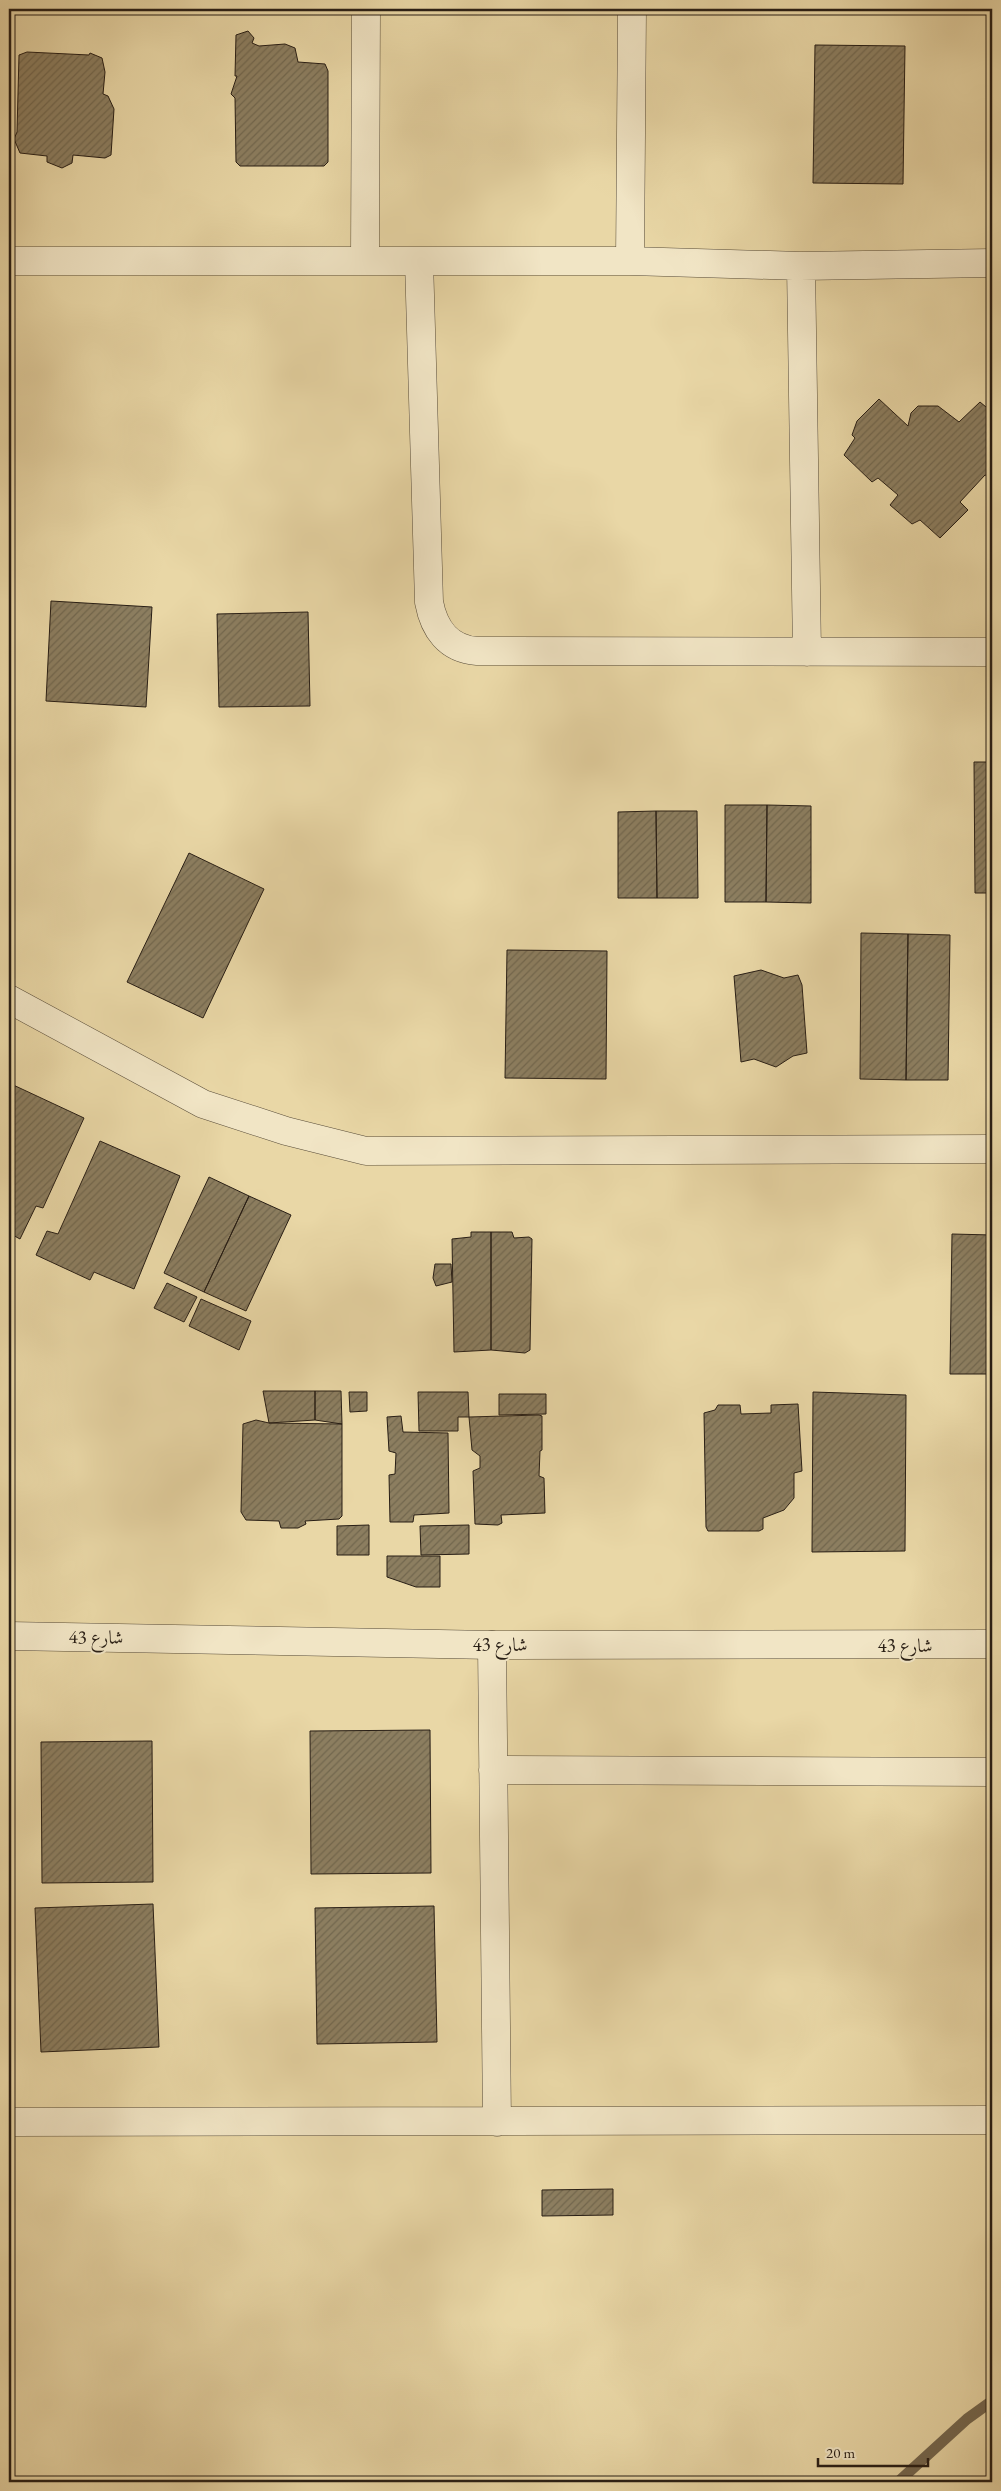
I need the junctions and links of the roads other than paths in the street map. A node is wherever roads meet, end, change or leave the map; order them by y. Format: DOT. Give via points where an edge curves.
graph roads {
  1 [pos="366,9"];
  2 [pos="632,9"];
  3 [pos="9,261"];
  4 [pos="365,261"];
  5 [pos="419,261"];
  6 [pos="630,261"];
  7 [pos="992,263"];
  8 [pos="801,266"];
  9 [pos="807,652"];
  10 [pos="992,652"];
  11 [pos="9,999"];
  12 [pos="992,1149"];
  13 [pos="9,1636"];
  14 [pos="992,1644"];
  15 [pos="492,1645"];
  16 [pos="493,1770"];
  17 [pos="992,1772"];
  18 [pos="992,2120"];
  19 [pos="9,2122"];
  20 [pos="497,2122"];
  1 -- 4 [label="street"];
  2 -- 6 [label="street"];
  3 -- 4 [label="street"];
  4 -- 5 [label="street"];
  5 -- 6 [label="street"];
  5 -- 9 [label="street" via="429,602 439,632 463,650 477,651"];
  6 -- 8 [label="street"];
  7 -- 8 [label="street"];
  8 -- 9 [label="street"];
  9 -- 10 [label="street"];
  11 -- 12 [label="street" via="204,1104 286,1132 366,1151"];
  13 -- 15 [label="street, شارع 43"];
  14 -- 15 [label="street, شارع 43"];
  15 -- 16 [label="street"];
  16 -- 17 [label="street"];
  16 -- 20 [label="street"];
  18 -- 20 [label="street"];
  19 -- 20 [label="street"];
}
